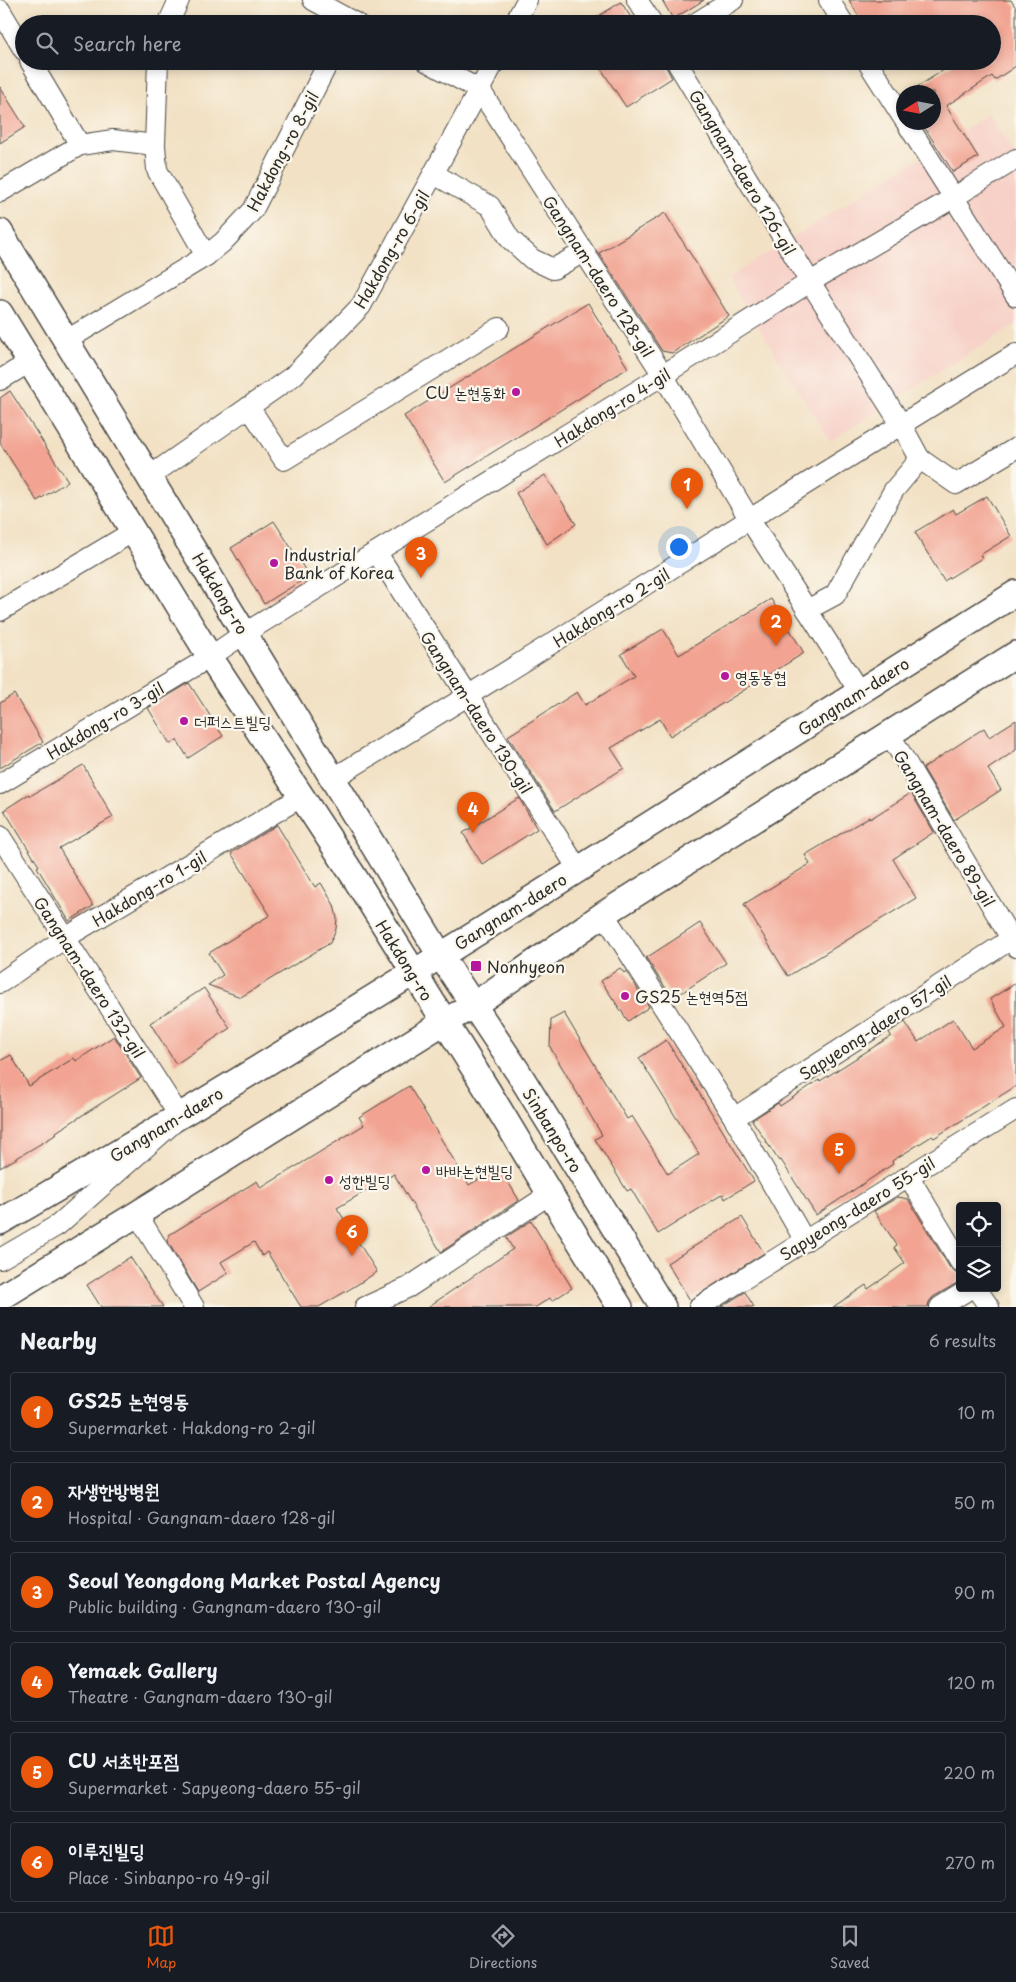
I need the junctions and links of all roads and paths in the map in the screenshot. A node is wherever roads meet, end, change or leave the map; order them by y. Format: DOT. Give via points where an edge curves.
graph roads {
  1 [pos="13,0"];
  2 [pos="179,0"];
  3 [pos="313,0"];
  4 [pos="527,0"];
  5 [pos="637,0"];
  6 [pos="733,0"];
  7 [pos="829,0"];
  8 [pos="0,9"];
  9 [pos="172,15"];
  10 [pos="343,15"];
  11 [pos="519,15"];
  12 [pos="647,15"];
  13 [pos="709,15"];
  14 [pos="838,15"];
  15 [pos="15,35"];
  16 [pos="35,70"];
  17 [pos="158,70"];
  18 [pos="324,70"];
  19 [pos="443,70"];
  20 [pos="490,70"];
  21 [pos="681,70"];
  22 [pos="873,70"];
  23 [pos="480,90"];
  24 [pos="896,106"];
  25 [pos="911,130"];
  26 [pos="80,145"];
  27 [pos="155,145"];
  28 [pos="1016,158"];
  29 [pos="434,174"];
  30 [pos="0,192"];
  31 [pos="953,198"];
  32 [pos="0,232"];
  33 [pos="584,252"];
  34 [pos="206,256"];
  35 [pos="810,282"];
  36 [pos="1016,296"];
  37 [pos="0,313"];
  38 [pos="499,328"];
  39 [pos="67,340"];
  40 [pos="1016,354"];
  41 [pos="30,362"];
  42 [pos="663,376"];
  43 [pos="0,380"];
  44 [pos="249,407"];
  45 [pos="901,424"];
  46 [pos="1016,448"];
  47 [pos="920,459"];
  48 [pos="150,476"];
  49 [pos="750,520"];
  50 [pos="134,531"];
  51 [pos="376,553"];
  52 [pos="1016,593"];
  53 [pos="807,610"];
  54 [pos="0,611"];
  55 [pos="245,633"];
  56 [pos="1016,654"];
  57 [pos="210,657"];
  58 [pos="860,693"];
  59 [pos="467,697"];
  60 [pos="890,735"];
  61 [pos="332,779"];
  62 [pos="0,784"];
  63 [pos="301,797"];
  64 [pos="0,836"];
  65 [pos="578,870"];
  66 [pos="604,914"];
  67 [pos="65,938"];
  68 [pos="1014,941"];
  69 [pos="440,955"];
  70 [pos="414,972"];
  71 [pos="0,983"];
  72 [pos="474,1006"];
  73 [pos="444,1022"];
  74 [pos="1016,1109"];
  75 [pos="180,1117"];
  76 [pos="734,1118"];
  77 [pos="909,1177"];
  78 [pos="550,1194"];
  79 [pos="138,1214"];
  80 [pos="0,1222"];
  81 [pos="805,1241"];
  82 [pos="956,1255"];
  83 [pos="0,1259"];
  84 [pos="964,1292"];
  85 [pos="979,1292"];
  86 [pos="0,1298"];
  87 [pos="194,1307"];
  88 [pos="365,1307"];
  89 [pos="620,1307"];
  90 [pos="663,1307"];
  91 [pos="699,1307"];
  92 [pos="940,1307"];
  93 [pos="989,1307"];
  1 -- 8 [label="street"];
  2 -- 9 [label="street"];
  3 -- 10 [label="street"];
  4 -- 11 [label="street"];
  5 -- 12 [label="street"];
  6 -- 13 [label="street"];
  7 -- 14 [label="street"];
  8 -- 15 [label="street"];
  16 -- 26 [label="street"];
  17 -- 27 [label="street"];
  18 -- 34 [label="street, Hakdong-ro 8-gil" via="254,210"];
  19 -- 23 [label="street, Gangnam-daero 128-gil"];
  20 -- 23 [label="street, Hakdong-ro 6-gil"];
  21 -- 35 [label="street, Gangnam-daero 126-gil"];
  22 -- 24 [label="street"];
  23 -- 29 [label="street, Hakdong-ro 6-gil"];
  23 -- 33 [label="street, Gangnam-daero 128-gil"];
  25 -- 31 [label="street"];
  26 -- 27 [label="street" via="113,140"];
  26 -- 30 [label="street"];
  27 -- 34 [label="street" via="157,170"];
  28 -- 31 [label="street, Hakdong-ro 4-gil"];
  29 -- 33 [label="street" via="490,206 510,239 532,259 554,268"];
  29 -- 44 [label="street, Hakdong-ro 6-gil" via="361,306 293,376"];
  31 -- 35 [label="street, Hakdong-ro 4-gil"];
  31 -- 36 [label="street"];
  32 -- 39 [label="main road, Hakdong-ro"];
  33 -- 42 [label="street, Gangnam-daero 128-gil"];
  34 -- 39 [label="street, Hakdong-ro 8-gil"];
  35 -- 42 [label="street, Hakdong-ro 4-gil"];
  35 -- 45 [label="street, Gangnam-daero 126-gil"];
  37 -- 41 [label="main road, Hakdong-ro"];
  38 -- 44 [label="street" via="284,460"];
  39 -- 48 [label="main road, Hakdong-ro"];
  40 -- 45 [label="street, Hakdong-ro 2-gil"];
  41 -- 43 [label="street"];
  41 -- 50 [label="main road, Hakdong-ro"];
  42 -- 49 [label="street, Gangnam-daero 128-gil"];
  42 -- 51 [label="street, Hakdong-ro 4-gil"];
  44 -- 48 [label="street, Hakdong-ro 6-gil"];
  45 -- 47 [label="street, Gangnam-daero 126-gil"];
  45 -- 49 [label="street, Hakdong-ro 2-gil"];
  46 -- 47 [label="street" via="956,484"];
  47 -- 53 [label="street" via="894,490 836,595"];
  48 -- 55 [label="main road, Hakdong-ro"];
  49 -- 53 [label="street, Gangnam-daero 128-gil"];
  49 -- 59 [label="street, Hakdong-ro 2-gil"];
  50 -- 54 [label="street"];
  50 -- 57 [label="main road, Hakdong-ro"];
  51 -- 55 [label="street, Hakdong-ro 4-gil"];
  51 -- 59 [label="street, Gangnam-daero 130-gil"];
  52 -- 58 [label="main road, Gangnam-daero"];
  53 -- 58 [label="street, Gangnam-daero 128-gil"];
  55 -- 57 [label="street, Hakdong-ro 4-gil"];
  55 -- 61 [label="main road, Hakdong-ro"];
  56 -- 60 [label="main road"];
  57 -- 62 [label="street, Hakdong-ro 3-gil"];
  57 -- 63 [label="main road, Hakdong-ro"];
  58 -- 65 [label="main road, Gangnam-daero"];
  59 -- 61 [label="street, Hakdong-ro 2-gil"];
  59 -- 65 [label="street, Gangnam-daero 130-gil"];
  60 -- 66 [label="main road"];
  60 -- 68 [label="street, Gangnam-daero 89-gil"];
  61 -- 69 [label="main road, Hakdong-ro"];
  63 -- 67 [label="street, Hakdong-ro 1-gil"];
  63 -- 70 [label="main road, Hakdong-ro"];
  64 -- 67 [label="street, Gangnam-daero 132-gil"];
  65 -- 69 [label="main road, Gangnam-daero"];
  66 -- 72 [label="main road"];
  66 -- 76 [label="street"];
  67 -- 71 [label="street, Hakdong-ro 1-gil"];
  67 -- 75 [label="street, Gangnam-daero 132-gil"];
  68 -- 76 [label="street, Sapyeong-daero 57-gil"];
  69 -- 70 [label="main road, Gangnam-daero"];
  69 -- 72 [label="main road, Sinbanpo-ro"];
  70 -- 73 [label="main road, Hakdong-ro"];
  70 -- 75 [label="main road, Gangnam-daero"];
  72 -- 73 [label="main road"];
  72 -- 90 [label="main road, Sinbanpo-ro"];
  73 -- 78 [label="main road"];
  73 -- 79 [label="main road"];
  74 -- 77 [label="street, Sapyeong-daero 55-gil"];
  75 -- 80 [label="main road, Gangnam-daero"];
  75 -- 83 [label="street" via="58,1225"];
  76 -- 81 [label="street"];
  77 -- 81 [label="street, Sapyeong-daero 55-gil"];
  77 -- 82 [label="street"];
  78 -- 88 [label="street" via="409,1287"];
  78 -- 89 [label="main road"];
  79 -- 86 [label="main road"];
  79 -- 87 [label="street"];
  81 -- 91 [label="street, Sapyeong-daero 55-gil"];
  84 -- 92 [label="street"];
  85 -- 93 [label="street"];
}
